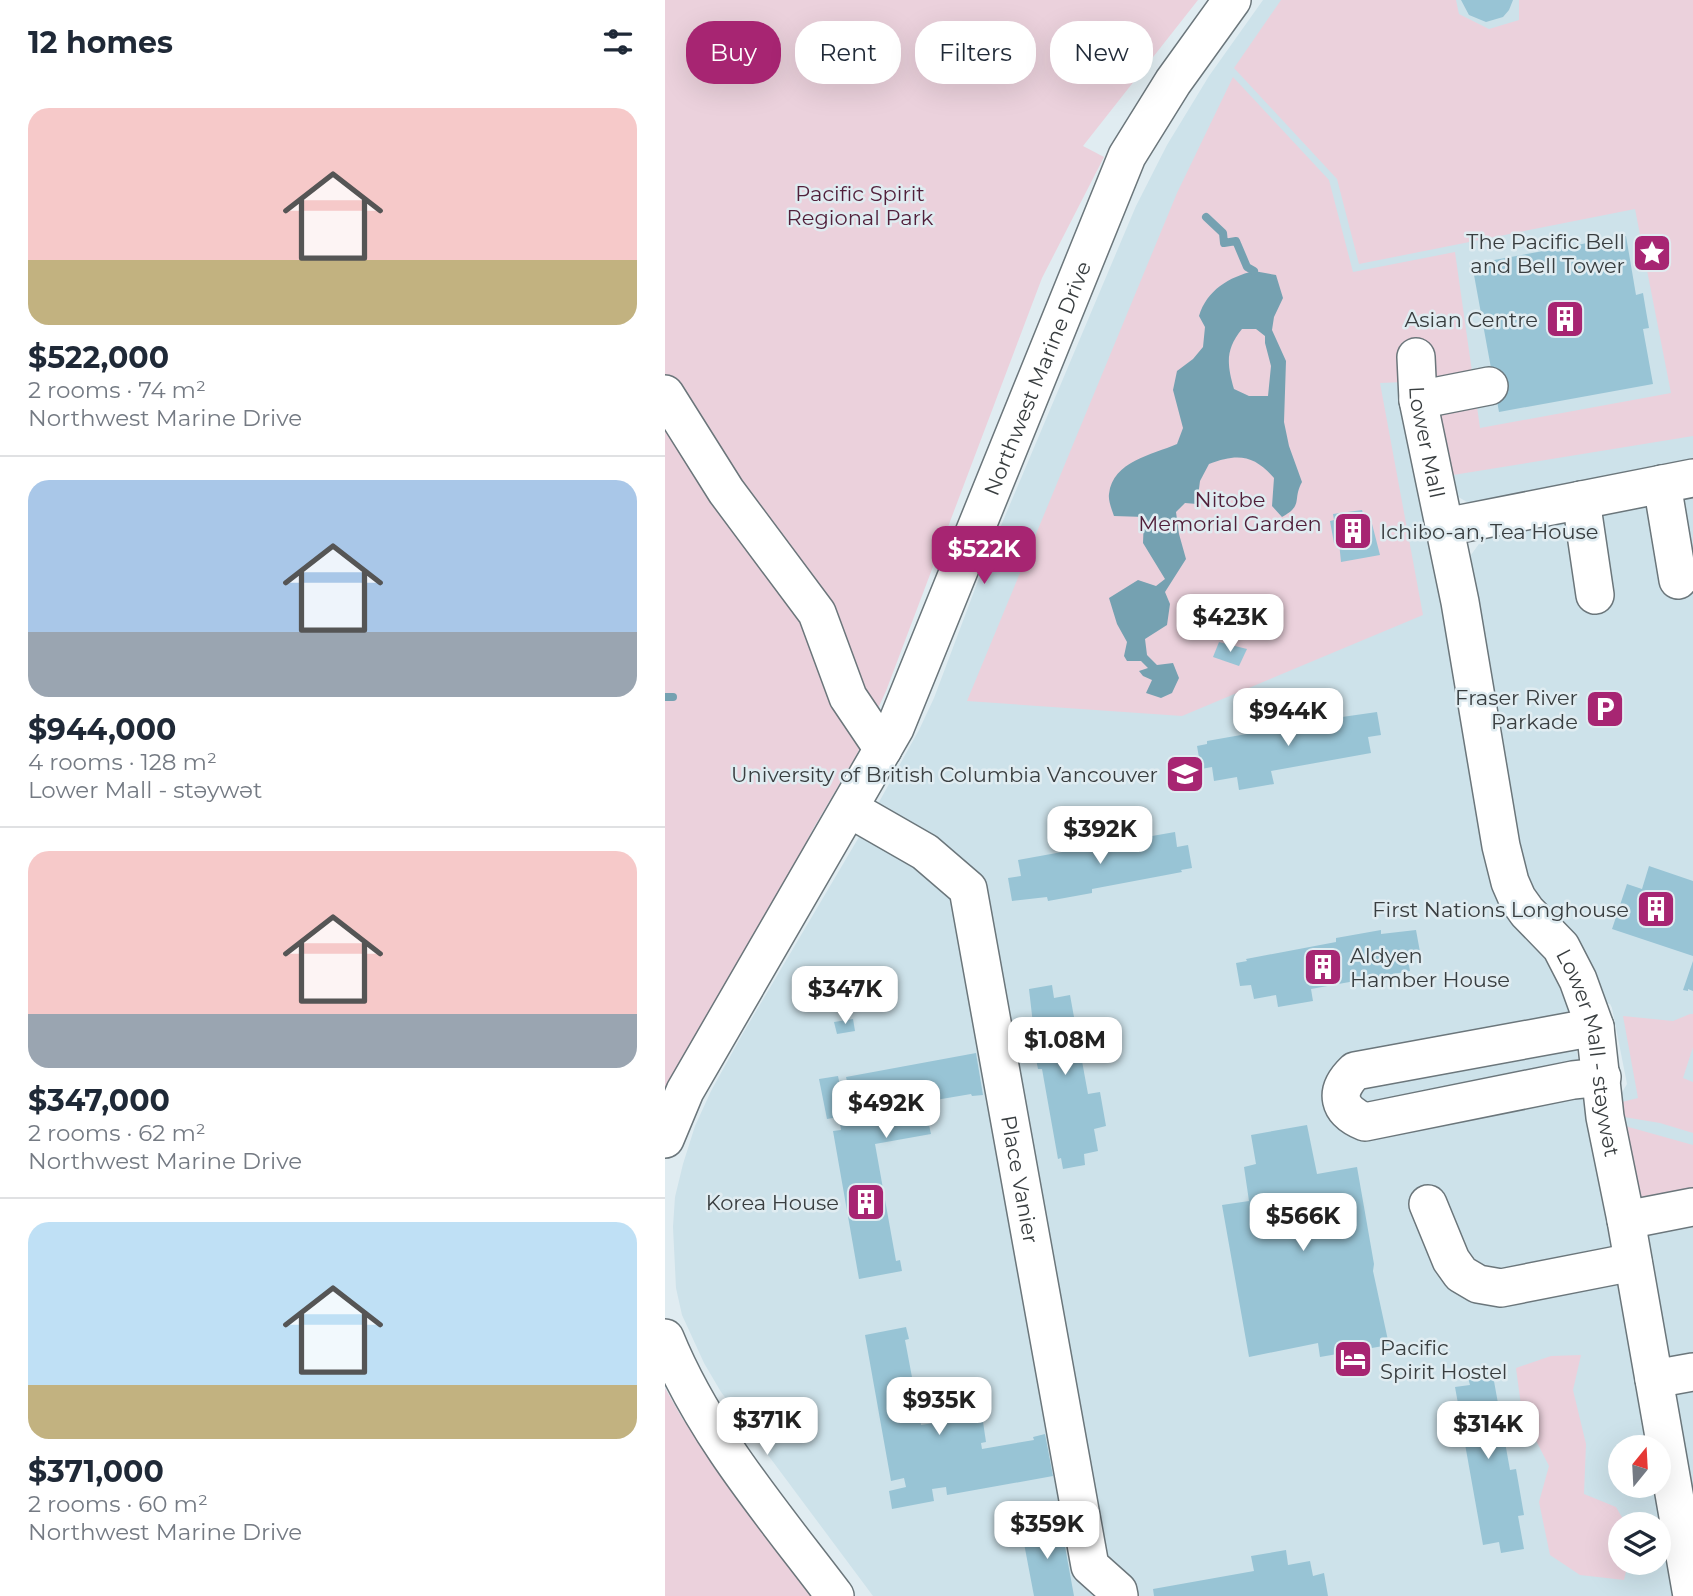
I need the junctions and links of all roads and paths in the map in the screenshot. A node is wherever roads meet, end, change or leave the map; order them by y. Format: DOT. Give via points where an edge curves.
graph roads {
  1 [pos="1233,0"];
  2 [pos="1416,357"];
  3 [pos="1489,386"];
  4 [pos="665,394"];
  5 [pos="1418,400"];
  6 [pos="1677,481"];
  7 [pos="1582,508"];
  8 [pos="1445,527"];
  9 [pos="1678,580"];
  10 [pos="1595,595"];
  11 [pos="883,749"];
  12 [pos="850,808"];
  13 [pos="1595,1027"];
  14 [pos="1602,1077"];
  15 [pos="665,1139"];
  16 [pos="1428,1204"];
  17 [pos="1693,1207"];
  18 [pos="1626,1220"];
  19 [pos="1633,1262"];
  20 [pos="665,1338"];
  21 [pos="1693,1372"];
  22 [pos="1654,1379"];
  23 [pos="835,1596"];
  24 [pos="1119,1596"];
  25 [pos="1692,1596"];
  1 -- 11 [label="street, Northwest Marine Drive" via="1173,82 1127,156 901,715"];
  2 -- 5 [label="street, Lower Mall"];
  3 -- 5 [label="street"];
  4 -- 11 [label="street" via="726,491 817,613 848,697"];
  5 -- 8 [label="street, Lower Mall"];
  6 -- 7 [label="street"];
  6 -- 9 [label="street"];
  7 -- 8 [label="street"];
  7 -- 10 [label="street"];
  8 -- 13 [label="street, Lower Mall - stəywət" via="1510,882 1527,912 1571,964"];
  11 -- 12 [label="street, Northwest Marine Drive"];
  12 -- 15 [label="street, Northwest Marine Drive" via="685,1091"];
  12 -- 24 [label="street, Place Vanier" via="925,852 968,889 1090,1566"];
  13 -- 14 [label="street, Lower Mall - stəywət"];
  13 -- 14 [label="street" via="1355,1071 1342,1089 1341,1101 1345,1110 1365,1122"];
  14 -- 18 [label="street, Lower Mall - stəywət" via="1605,1117"];
  16 -- 19 [label="street" via="1451,1260 1461,1274 1478,1284 1501,1288"];
  17 -- 18 [label="street"];
  18 -- 19 [label="street, Lower Mall - stəywət"];
  19 -- 22 [label="street, Lower Mall - stəywət"];
  20 -- 23 [label="street" via="698,1407"];
  21 -- 22 [label="street"];
  22 -- 25 [label="street, Lower Mall - stəywət"];
}
